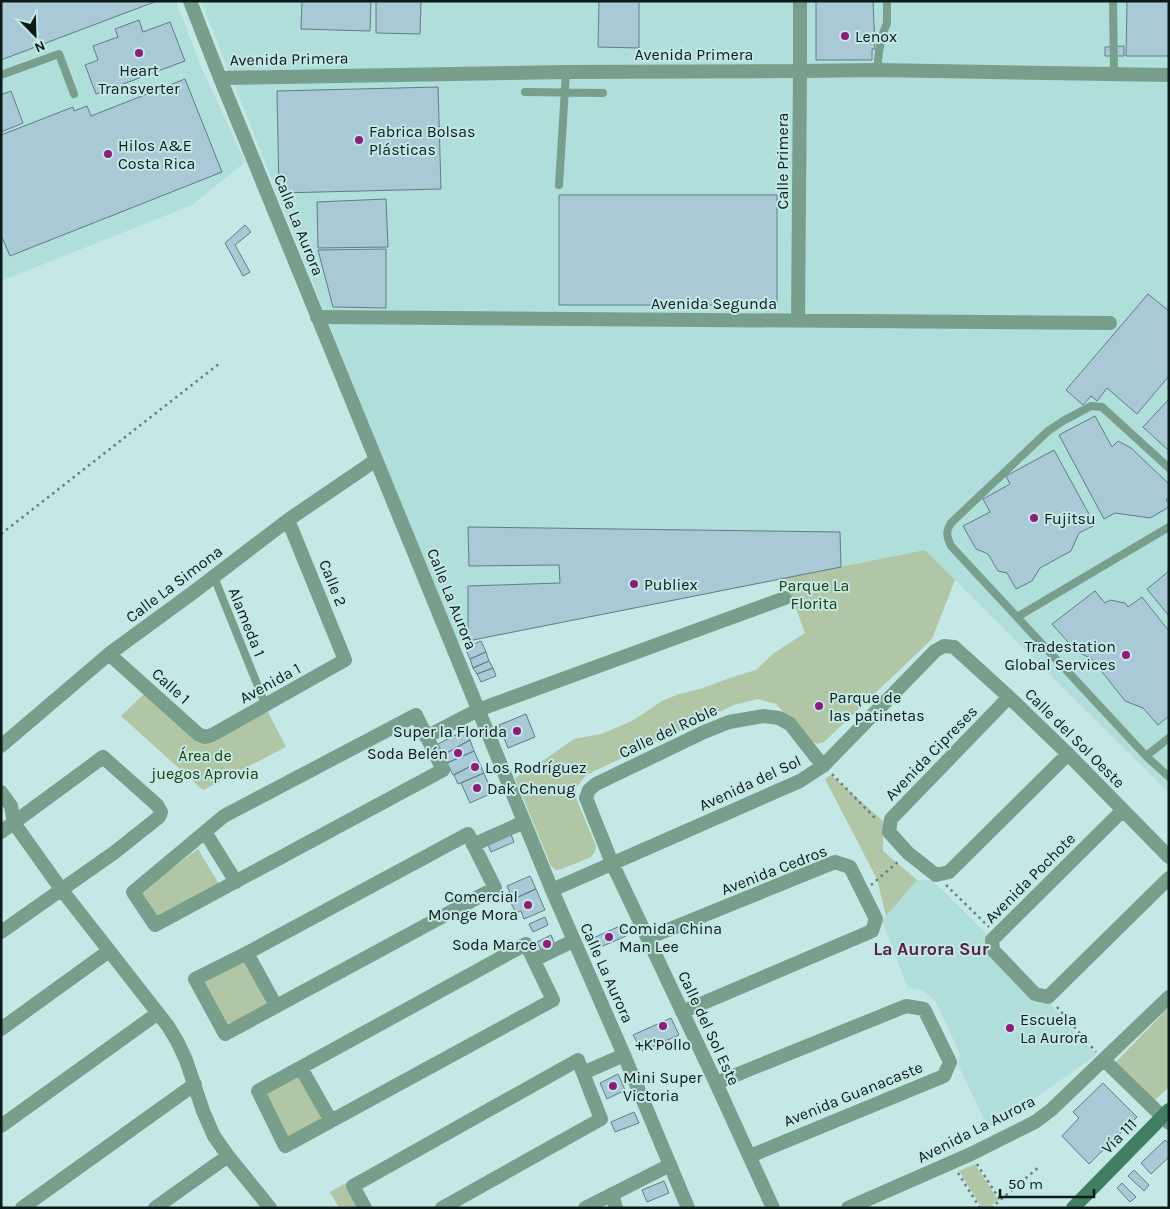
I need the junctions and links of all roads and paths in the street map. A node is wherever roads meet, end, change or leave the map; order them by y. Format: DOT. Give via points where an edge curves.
graph roads {
  1 [pos="190,1"];
  2 [pos="800,1"];
  3 [pos="887,1"];
  4 [pos="1113,1"];
  5 [pos="878,70"];
  6 [pos="800,71"];
  7 [pos="566,72"];
  8 [pos="1114,74"];
  9 [pos="1,75"];
  10 [pos="1169,75"];
  11 [pos="220,78"];
  12 [pos="525,92"];
  13 [pos="564,92"];
  14 [pos="603,93"];
  15 [pos="74,94"];
  16 [pos="559,185"];
  17 [pos="318,317"];
  18 [pos="798,321"];
  19 [pos="1110,323"];
  20 [pos="220,363"];
  21 [pos="376,460"];
  22 [pos="1169,468"];
  23 [pos="288,520"];
  24 [pos="1169,527"];
  25 [pos="1,534"];
  26 [pos="214,576"];
  27 [pos="785,598"];
  28 [pos="1017,617"];
  29 [pos="954,647"];
  30 [pos="109,654"];
  31 [pos="345,660"];
  32 [pos="1009,697"];
  33 [pos="266,706"];
  34 [pos="478,710"];
  35 [pos="212,735"];
  36 [pos="426,737"];
  37 [pos="1169,738"];
  38 [pos="1,746"];
  39 [pos="1068,754"];
  40 [pos="1146,756"];
  41 [pos="823,766"];
  42 [pos="1169,777"];
  43 [pos="1,792"];
  44 [pos="1122,810"];
  45 [pos="7,821"];
  46 [pos="524,822"];
  47 [pos="1,832"];
  48 [pos="205,832"];
  49 [pos="889,832"];
  50 [pos="473,845"];
  51 [pos="908,853"];
  52 [pos="1169,857"];
  53 [pos="612,863"];
  54 [pos="936,875"];
  55 [pos="1169,878"];
  56 [pos="236,882"];
  57 [pos="61,889"];
  58 [pos="552,890"];
  59 [pos="863,892"];
  60 [pos="1,932"];
  61 [pos="997,935"];
  62 [pos="648,938"];
  63 [pos="573,941"];
  64 [pos="109,951"];
  65 [pos="247,953"];
  66 [pos="534,960"];
  67 [pos="1048,997"];
  68 [pos="1169,997"];
  69 [pos="276,1006"];
  70 [pos="682,1012"];
  71 [pos="158,1013"];
  72 [pos="1,1029"];
  73 [pos="624,1055"];
  74 [pos="1104,1060"];
  75 [pos="302,1068"];
  76 [pos="583,1074"];
  77 [pos="716,1083"];
  78 [pos="195,1084"];
  79 [pos="1167,1117"];
  80 [pos="331,1121"];
  81 [pos="1,1126"];
  82 [pos="971,1154"];
  83 [pos="228,1156"];
  84 [pos="750,1156"];
  85 [pos="952,1163"];
  86 [pos="670,1165"];
  87 [pos="1040,1166"];
  88 [pos="1000,1200"];
  89 [pos="614,1201"];
  90 [pos="22,1208"];
  91 [pos="155,1208"];
  92 [pos="270,1208"];
  93 [pos="365,1208"];
  94 [pos="442,1208"];
  95 [pos="585,1208"];
  96 [pos="688,1208"];
  97 [pos="773,1208"];
  98 [pos="848,1208"];
  99 [pos="980,1208"];
  100 [pos="991,1208"];
  101 [pos="1073,1208"];
  1 -- 11 [label="street, Calle La Aurora"];
  2 -- 6 [label="street, Calle Primera"];
  3 -- 5 [label="lane" via="887,23"];
  4 -- 8 [label="lane"];
  5 -- 6 [label="street, Avenida Primera"];
  5 -- 8 [label="street, Avenida Primera"];
  6 -- 7 [label="street, Avenida Primera"];
  6 -- 18 [label="street, Calle Primera"];
  7 -- 11 [label="street, Avenida Primera"];
  7 -- 13 [label="lane"];
  8 -- 10 [label="street, Avenida Primera"];
  9 -- 15 [label="lane" via="59,54"];
  11 -- 17 [label="street, Calle La Aurora"];
  12 -- 13 [label="lane"];
  13 -- 14 [label="lane"];
  13 -- 16 [label="lane"];
  17 -- 18 [label="street, Avenida Segunda"];
  17 -- 21 [label="street, Calle La Aurora"];
  18 -- 19 [label="street, Avenida Segunda"];
  20 -- 25 [label="path"];
  21 -- 23 [label="street, Calle La Simona"];
  21 -- 34 [label="street, Calle La Aurora"];
  22 -- 28 [label="lane" via="1102,407 1091,406 1048,430 951,523 947,531 951,546"];
  23 -- 26 [label="street, Calle La Simona"];
  23 -- 31 [label="street, Calle 2"];
  24 -- 28 [label="lane"];
  26 -- 30 [label="street, Calle La Simona"];
  26 -- 33 [label="lane, Alameda 1"];
  27 -- 34 [label="street"];
  28 -- 40 [label="lane"];
  29 -- 32 [label="street, Calle del Sol Oeste"];
  29 -- 41 [label="street, Avenida del Sol" via="944,646 935,651"];
  30 -- 35 [label="street, Calle 1" via="198,734"];
  30 -- 38 [label="street, Calle La Simona"];
  31 -- 33 [label="street, Avenida 1"];
  32 -- 39 [label="street, Calle del Sol Oeste"];
  32 -- 49 [label="street, Avenida Cipreses" via="891,820"];
  33 -- 35 [label="street, Avenida 1"];
  34 -- 36 [label="street"];
  34 -- 46 [label="street, Calle La Aurora"];
  36 -- 48 [label="street" via="416,715 224,816"];
  36 -- 56 [label="street" via="443,770"];
  37 -- 40 [label="lane"];
  39 -- 44 [label="street, Calle del Sol Oeste"];
  39 -- 54 [label="street" via="949,872"];
  40 -- 42 [label="lane"];
  41 -- 49 [label="path"];
  41 -- 53 [label="street, Avenida del Sol" via="800,781"];
  41 -- 53 [label="street, Calle del Roble" via="790,724 778,718 746,718 704,732 589,790 586,798"];
  43 -- 45 [label="street" via="11,806"];
  44 -- 52 [label="street, Calle del Sol Oeste"];
  44 -- 61 [label="street, Avenida Pochote"];
  45 -- 47 [label="street"];
  45 -- 57 [label="street"];
  45 -- 57 [label="street" via="103,757 157,805 161,812 159,817"];
  46 -- 50 [label="street"];
  46 -- 58 [label="street, Calle La Aurora"];
  48 -- 56 [label="street"];
  48 -- 56 [label="street" via="133,892 154,925"];
  49 -- 51 [label="street"];
  50 -- 65 [label="street" via="468,834"];
  50 -- 69 [label="street" via="495,888"];
  51 -- 54 [label="street"];
  51 -- 59 [label="path"];
  53 -- 58 [label="street, Avenida del Sol"];
  53 -- 62 [label="street, Calle del Sol Este"];
  54 -- 61 [label="path"];
  55 -- 67 [label="street"];
  57 -- 60 [label="street"];
  57 -- 64 [label="street"];
  58 -- 63 [label="street, Calle La Aurora"];
  59 -- 62 [label="street, Avenida Cedros" via="850,867 835,862"];
  59 -- 70 [label="street, Avenida Cedros" via="876,919 872,932"];
  61 -- 67 [label="street, Avenida Pochote" via="992,940 993,950 1035,994"];
  62 -- 70 [label="street, Calle del Sol Este"];
  63 -- 66 [label="street"];
  63 -- 73 [label="street, Calle La Aurora"];
  64 -- 71 [label="street"];
  64 -- 72 [label="street"];
  65 -- 69 [label="street"];
  65 -- 69 [label="street" via="195,979 225,1034"];
  66 -- 75 [label="street" via="526,944"];
  66 -- 80 [label="street" via="554,1000"];
  67 -- 74 [label="path"];
  68 -- 74 [label="street, Avenida La Aurora"];
  70 -- 77 [label="street, Calle del Sol Este"];
  71 -- 78 [label="street" via="177,1041"];
  71 -- 81 [label="street"];
  73 -- 76 [label="street"];
  73 -- 86 [label="street, Calle La Aurora"];
  74 -- 79 [label="street"];
  74 -- 82 [label="street, Avenida La Aurora" via="1035,1122"];
  75 -- 80 [label="street"];
  75 -- 80 [label="street" via="258,1091 285,1146"];
  76 -- 93 [label="street" via="578,1060 353,1186"];
  76 -- 94 [label="street" via="601,1119"];
  77 -- 84 [label="street, Calle del Sol Este"];
  77 -- 84 [label="street, Avenida Guanacaste" via="906,1006 924,1009 950,1062 944,1076"];
  78 -- 83 [label="street" via="214,1136"];
  78 -- 90 [label="street"];
  79 -- 101 [label="main road, Vía 111"];
  82 -- 85 [label="street, Avenida La Aurora"];
  82 -- 88 [label="path"];
  83 -- 91 [label="street"];
  83 -- 92 [label="street"];
  84 -- 97 [label="street, Calle del Sol Este"];
  85 -- 98 [label="street, Avenida La Aurora"];
  85 -- 99 [label="path"];
  86 -- 89 [label="street"];
  86 -- 96 [label="street, Calle La Aurora"];
  87 -- 88 [label="path"];
  88 -- 100 [label="path"];
  89 -- 95 [label="street"];
}
